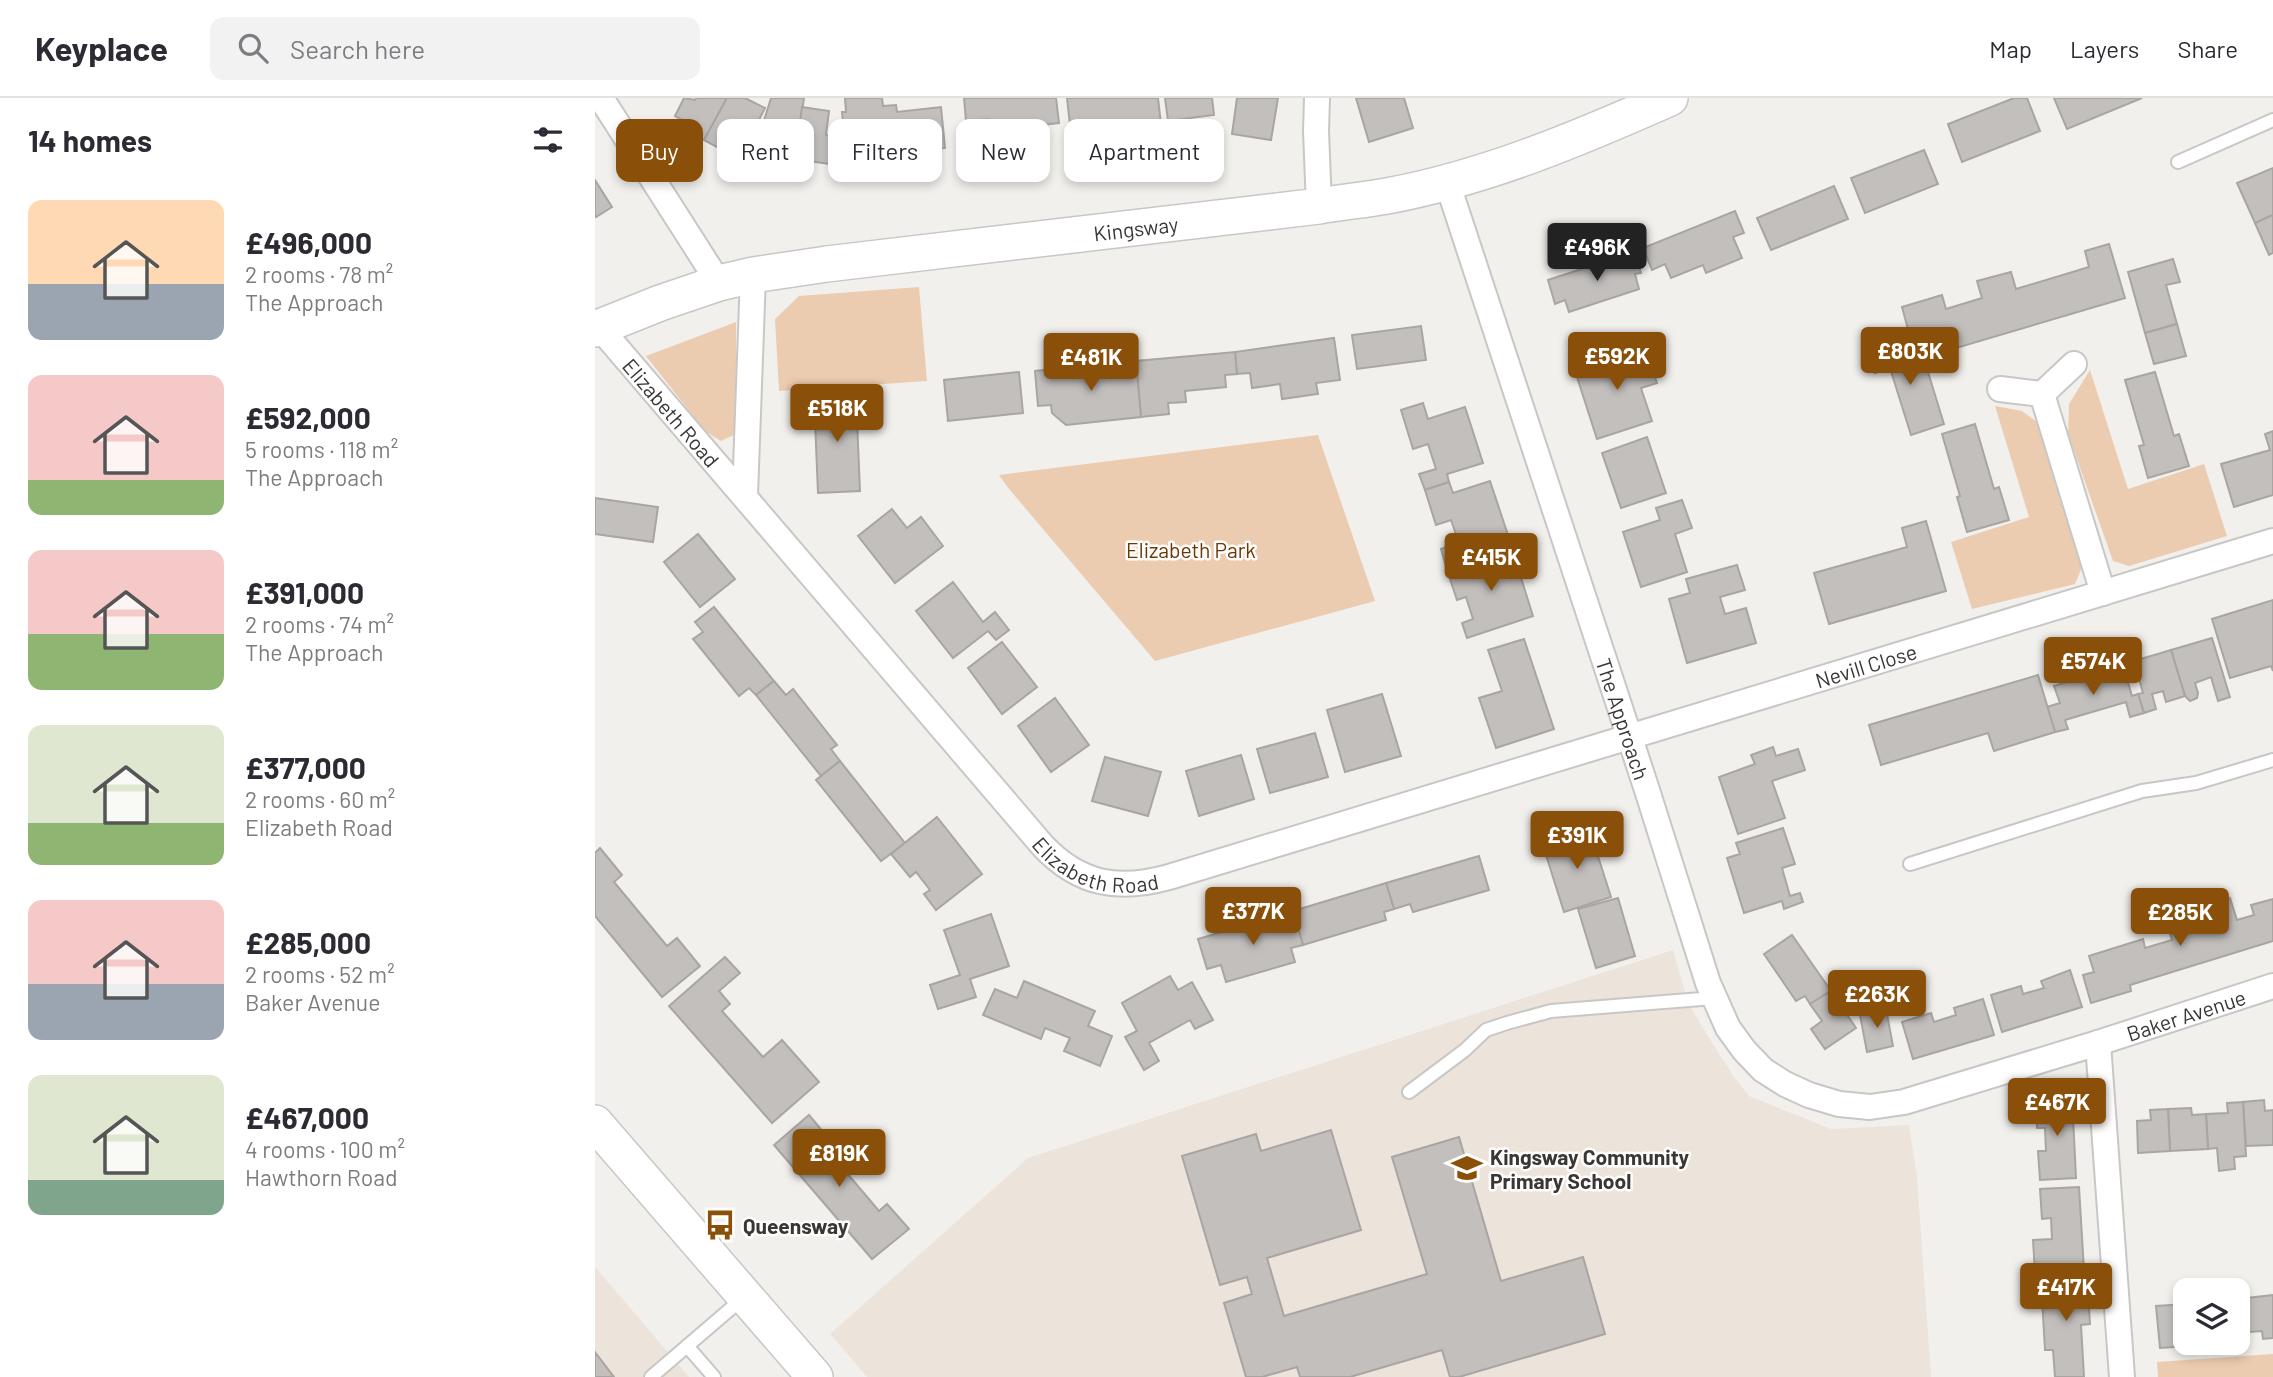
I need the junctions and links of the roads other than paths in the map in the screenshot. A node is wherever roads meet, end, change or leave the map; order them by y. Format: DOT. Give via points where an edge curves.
graph roads {
  1 [pos="601,98"];
  2 [pos="1317,98"];
  3 [pos="1670,98"];
  4 [pos="2273,120"];
  5 [pos="2178,162"];
  6 [pos="1447,182"];
  7 [pos="1318,206"];
  8 [pos="753,275"];
  9 [pos="719,283"];
  10 [pos="597,328"];
  11 [pos="2074,364"];
  12 [pos="2000,389"];
  13 [pos="2042,394"];
  14 [pos="745,495"];
  15 [pos="2273,541"];
  16 [pos="2103,593"];
  17 [pos="1629,736"];
  18 [pos="2273,760"];
  19 [pos="1910,864"];
  20 [pos="2273,986"];
  21 [pos="1714,998"];
  22 [pos="2098,1043"];
  23 [pos="1409,1092"];
  24 [pos="595,1123"];
  25 [pos="745,1296"];
  26 [pos="687,1346"];
  27 [pos="651,1377"];
  28 [pos="714,1377"];
  29 [pos="815,1377"];
  30 [pos="2122,1377"];
  1 -- 9 [label="street"];
  2 -- 7 [label="street"];
  3 -- 6 [label="street, Kingsway" via="1606,127"];
  4 -- 5 [label="lane"];
  6 -- 7 [label="street, Kingsway"];
  6 -- 17 [label="street, The Approach"];
  7 -- 8 [label="street, Kingsway"];
  8 -- 9 [label="street, Kingsway"];
  8 -- 14 [label="street, Elizabeth Road"];
  9 -- 10 [label="street, Kingsway"];
  10 -- 14 [label="street, Elizabeth Road"];
  11 -- 13 [label="street"];
  12 -- 13 [label="street"];
  13 -- 16 [label="street"];
  14 -- 17 [label="street, Elizabeth Road" via="1043,846 1070,870 1101,882 1148,883"];
  15 -- 16 [label="street, Nevill Close"];
  16 -- 17 [label="street, Nevill Close"];
  17 -- 21 [label="street, The Approach"];
  18 -- 19 [label="lane" via="2196,783 2142,791"];
  20 -- 22 [label="street, Baker Avenue"];
  21 -- 22 [label="street, The Approach" via="1728,1028 1763,1070 1808,1095 1839,1104 1870,1107 1904,1101"];
  21 -- 23 [label="lane" via="1551,1011 1507,1023 1486,1030"];
  22 -- 30 [label="street"];
  24 -- 25 [label="street"];
  25 -- 26 [label="lane"];
  25 -- 29 [label="street"];
  26 -- 27 [label="lane"];
  26 -- 28 [label="lane"];
}
